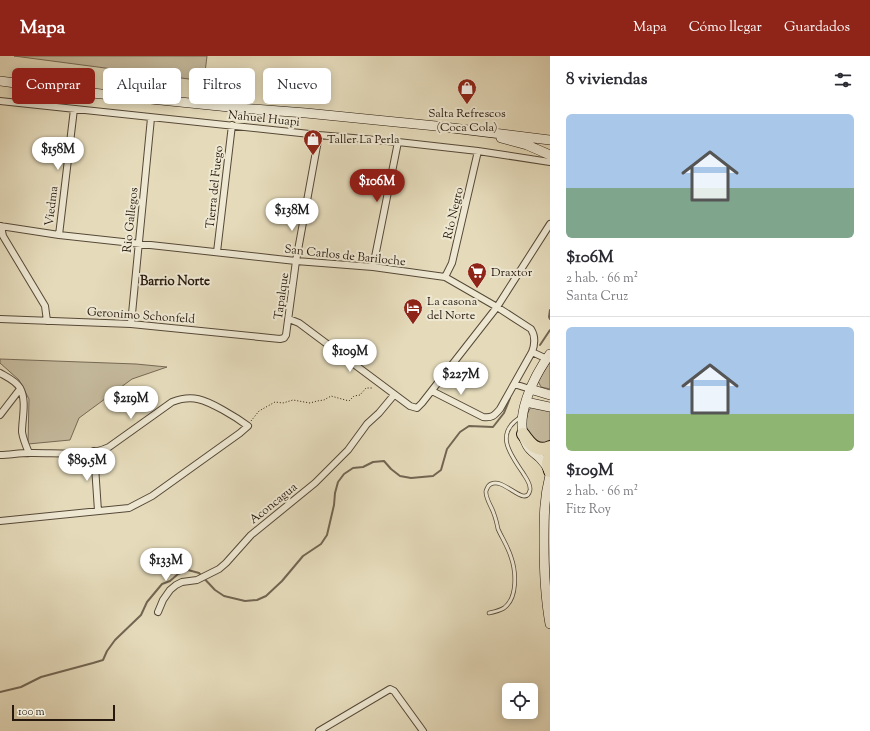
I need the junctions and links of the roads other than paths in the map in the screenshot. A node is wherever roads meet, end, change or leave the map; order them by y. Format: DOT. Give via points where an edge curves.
graph roads {
  1 [pos="0,81"];
  2 [pos="0,101"];
  3 [pos="74,109"];
  4 [pos="151,118"];
  5 [pos="232,125"];
  6 [pos="474,131"];
  7 [pos="319,135"];
  8 [pos="550,140"];
  9 [pos="398,142"];
  10 [pos="478,152"];
  11 [pos="550,155"];
  12 [pos="550,162"];
  13 [pos="550,224"];
  14 [pos="0,226"];
  15 [pos="59,235"];
  16 [pos="139,244"];
  17 [pos="218,252"];
  18 [pos="296,261"];
  19 [pos="373,267"];
  20 [pos="445,278"];
  21 [pos="497,307"];
  22 [pos="0,319"];
  23 [pos="289,319"];
  24 [pos="47,321"];
  25 [pos="131,324"];
  26 [pos="280,339"];
  27 [pos="532,352"];
  28 [pos="548,356"];
  29 [pos="0,373"];
  30 [pos="514,384"];
  31 [pos="20,388"];
  32 [pos="530,389"];
  33 [pos="432,391"];
  34 [pos="394,395"];
  35 [pos="550,395"];
  36 [pos="526,402"];
  37 [pos="550,407"];
  38 [pos="0,415"];
  39 [pos="523,416"];
  40 [pos="523,434"];
  41 [pos="550,448"];
  42 [pos="94,452"];
  43 [pos="29,453"];
  44 [pos="0,455"];
  45 [pos="550,455"];
  46 [pos="550,472"];
  47 [pos="98,511"];
  48 [pos="0,521"];
  49 [pos="158,612"];
  50 [pos="489,613"];
  51 [pos="550,624"];
  52 [pos="319,731"];
  53 [pos="423,731"];
  1 -- 6 [label="street" via="82,92"];
  2 -- 3 [label="street, Nahuel Huapi"];
  3 -- 4 [label="street, Nahuel Huapi"];
  3 -- 15 [label="street, Viedma"];
  4 -- 5 [label="street, Nahuel Huapi"];
  4 -- 16 [label="street, Rio Gallegos"];
  5 -- 7 [label="street, Nahuel Huapi"];
  5 -- 17 [label="street, Tierra del Fuego"];
  6 -- 8 [label="street"];
  6 -- 11 [label="street" via="527,145"];
  7 -- 9 [label="street, Nahuel Huapi"];
  7 -- 18 [label="street, Tapalque"];
  9 -- 10 [label="street, Nahuel Huapi"];
  9 -- 19 [label="street"];
  10 -- 12 [label="street, Nahuel Huapi"];
  10 -- 20 [label="street, Río Negro" via="452,263"];
  13 -- 21 [label="street"];
  14 -- 15 [label="street, San Carlos de Bariloche"];
  14 -- 24 [label="street" via="3,236 45,306"];
  15 -- 16 [label="street, San Carlos de Bariloche"];
  16 -- 17 [label="street, San Carlos de Bariloche"];
  16 -- 25 [label="street, Rio Gallegos"];
  17 -- 18 [label="street, San Carlos de Bariloche"];
  18 -- 19 [label="street, San Carlos de Bariloche"];
  18 -- 23 [label="street, Tapalque"];
  19 -- 20 [label="street, San Carlos de Bariloche"];
  20 -- 21 [label="street, San Carlos de Bariloche"];
  21 -- 27 [label="street, San Carlos de Bariloche" via="531,329 535,344"];
  21 -- 33 [label="street"];
  22 -- 24 [label="street, Geronimo Schonfeld"];
  23 -- 26 [label="street, Tapalque" via="286,335"];
  23 -- 34 [label="street" via="299,323"];
  24 -- 25 [label="street, Geronimo Schonfeld"];
  25 -- 26 [label="street, Geronimo Schonfeld"];
  27 -- 28 [label="street"];
  27 -- 30 [label="street"];
  28 -- 32 [label="street"];
  29 -- 31 [label="street"];
  30 -- 32 [label="street"];
  30 -- 33 [label="street" via="500,410 490,418 483,417"];
  31 -- 38 [label="street"];
  31 -- 43 [label="street" via="24,406 22,434"];
  32 -- 35 [label="street"];
  32 -- 36 [label="street"];
  33 -- 34 [label="street" via="417,408"];
  34 -- 49 [label="street, Aconcagua" via="367,424 348,450 315,483 252,535 219,569 197,580 176,585 163,600"];
  36 -- 37 [label="street"];
  36 -- 39 [label="street"];
  39 -- 40 [label="street"];
  39 -- 50 [label="lane" via="511,424 506,440 510,453 527,480 530,490 524,496 520,496 500,483 492,483 486,491 511,558 514,576 514,590 509,603 500,610"];
  40 -- 41 [label="highway" via="537,449"];
  40 -- 46 [label="street" via="528,447 543,461"];
  42 -- 43 [label="street"];
  42 -- 47 [label="street"];
  42 -- 47 [label="street" via="109,447 172,402 182,398 206,401 248,426 136,506"];
  43 -- 44 [label="street"];
  45 -- 46 [label="highway"];
  46 -- 51 [label="street" via="544,502 544,582"];
  47 -- 48 [label="street"];
  52 -- 53 [label="street" via="390,689"];
}
